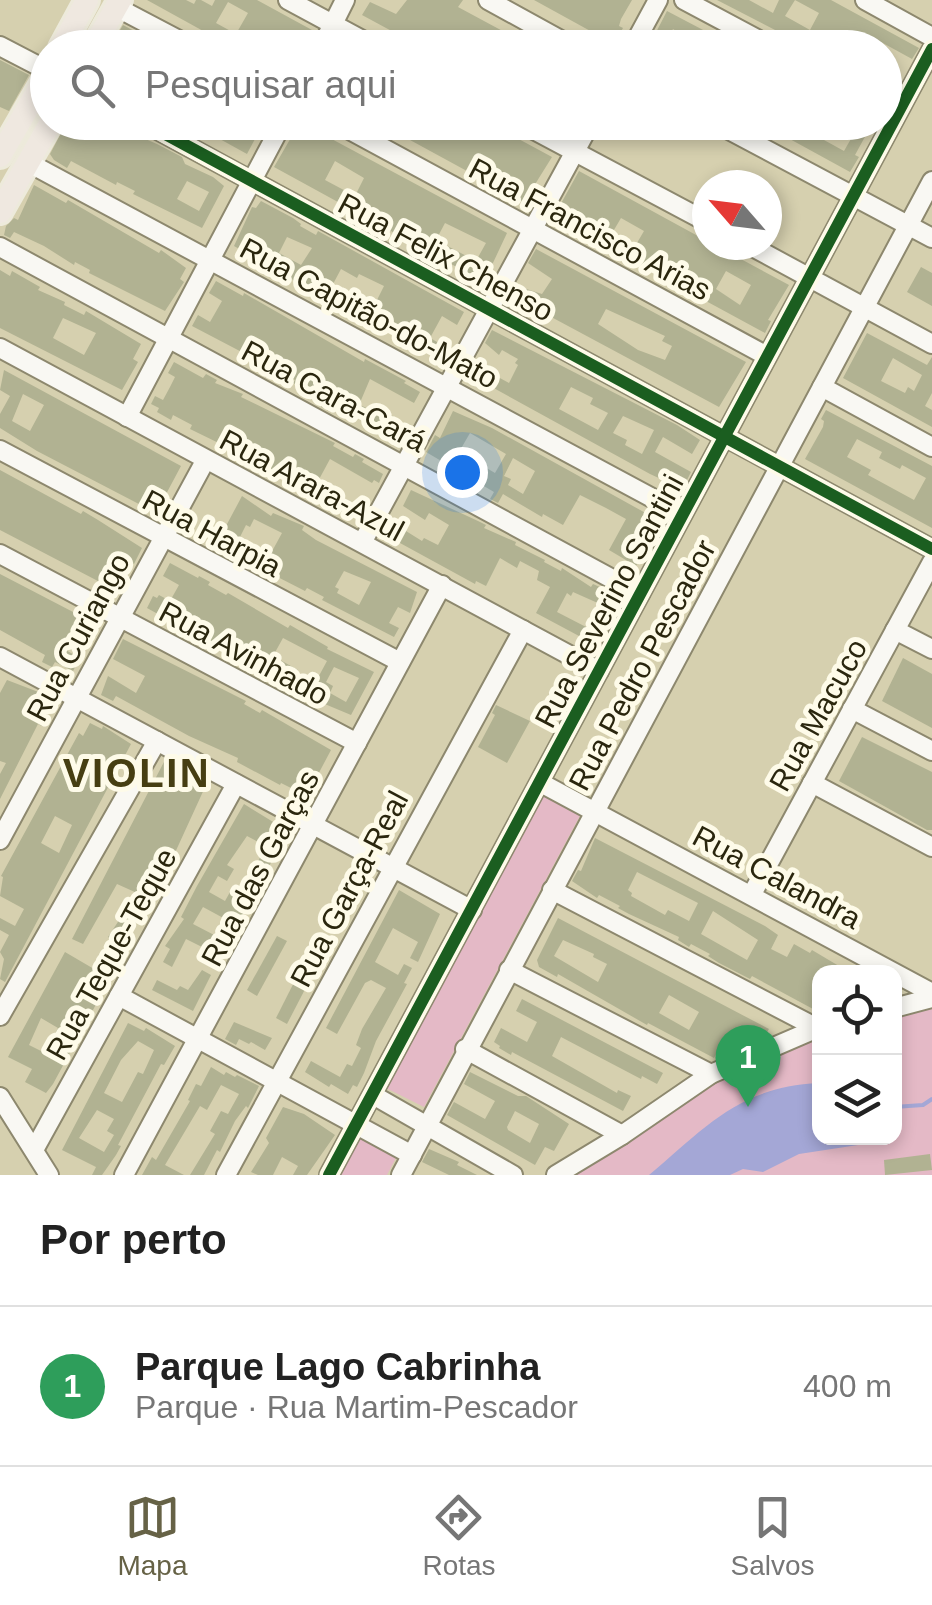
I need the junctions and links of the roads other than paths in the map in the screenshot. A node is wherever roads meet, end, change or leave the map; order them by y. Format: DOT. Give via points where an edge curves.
graph roads {
  1 [pos="87,0"];
  2 [pos="288,0"];
  3 [pos="346,0"];
  4 [pos="488,0"];
  5 [pos="658,0"];
  6 [pos="684,0"];
  7 [pos="865,0"];
  8 [pos="118,3"];
  9 [pos="332,24"];
  10 [pos="71,30"];
  11 [pos="103,30"];
  12 [pos="164,30"];
  13 [pos="329,30"];
  14 [pos="343,30"];
  15 [pos="542,30"];
  16 [pos="642,30"];
  17 [pos="740,30"];
  18 [pos="932,37"];
  19 [pos="0,46"];
  20 [pos="932,49"];
  21 [pos="30,62"];
  22 [pos="902,94"];
  23 [pos="30,102"];
  24 [pos="42,140"];
  25 [pos="177,140"];
  26 [pos="273,140"];
  27 [pos="368,140"];
  28 [pos="553,140"];
  29 [pos="581,140"];
  30 [pos="748,140"];
  31 [pos="877,140"];
  32 [pos="2,149"];
  33 [pos="575,152"];
  34 [pos="29,163"];
  35 [pos="251,180"];
  36 [pos="932,181"];
  37 [pos="852,196"];
  38 [pos="0,212"];
  39 [pos="692,214"];
  40 [pos="908,225"];
  41 [pos="532,230"];
  42 [pos="932,238"];
  43 [pos="0,247"];
  44 [pos="211,259"];
  45 [pos="778,260"];
  46 [pos="809,277"];
  47 [pos="864,306"];
  48 [pos="489,309"];
  49 [pos="170,338"];
  50 [pos="932,344"];
  51 [pos="0,348"];
  52 [pos="767,356"];
  53 [pos="446,385"];
  54 [pos="822,387"];
  55 [pos="127,417"];
  56 [pos="724,436"];
  57 [pos="932,447"];
  58 [pos="0,450"];
  59 [pos="205,461"];
  60 [pos="403,464"];
  61 [pos="780,466"];
  62 [pos="682,514"];
  63 [pos="162,538"];
  64 [pos="363,542"];
  65 [pos="932,550"];
  66 [pos="0,554"];
  67 [pos="932,562"];
  68 [pos="442,585"];
  69 [pos="640,594"];
  70 [pos="120,618"];
  71 [pos="523,630"];
  72 [pos="895,630"];
  73 [pos="932,649"];
  74 [pos="0,657"];
  75 [pos="400,662"];
  76 [pos="599,671"];
  77 [pos="77,699"];
  78 [pos="852,709"];
  79 [pos="156,741"];
  80 [pos="357,743"];
  81 [pos="932,751"];
  82 [pos="541,783"];
  83 [pos="812,783"];
  84 [pos="236,784"];
  85 [pos="595,812"];
  86 [pos="314,825"];
  87 [pos="0,840"];
  88 [pos="932,847"];
  89 [pos="391,866"];
  90 [pos="552,890"];
  91 [pos="752,894"];
  92 [pos="472,910"];
  93 [pos="508,970"];
  94 [pos="932,995"];
  95 [pos="119,996"];
  96 [pos="902,1005"];
  97 [pos="0,1016"];
  98 [pos="812,1025"];
  99 [pos="812,1031"];
  100 [pos="200,1039"];
  101 [pos="465,1050"];
  102 [pos="711,1074"];
  103 [pos="277,1081"];
  104 [pos="373,1096"];
  105 [pos="0,1097"];
  106 [pos="356,1126"];
  107 [pos="428,1127"];
  108 [pos="622,1135"];
  109 [pos="34,1150"];
  110 [pos="412,1155"];
  111 [pos="49,1175"];
  112 [pos="124,1175"];
  113 [pos="226,1175"];
  114 [pos="329,1175"];
  115 [pos="401,1175"];
  116 [pos="514,1175"];
  117 [pos="556,1175"];
  1 -- 10 [label="main road"];
  2 -- 9 [label="street"];
  3 -- 9 [label="street"];
  4 -- 15 [label="street"];
  5 -- 16 [label="street"];
  6 -- 17 [label="street"];
  7 -- 18 [label="street"];
  8 -- 11 [label="main road"];
  8 -- 12 [label="street"];
  9 -- 13 [label="street"];
  9 -- 14 [label="street"];
  19 -- 21 [label="street"];
  20 -- 22 [label="street, Rua Severino Santini"];
  23 -- 32 [label="main road"];
  24 -- 34 [label="main road"];
  25 -- 35 [label="street, Rua Felix Chenso"];
  26 -- 35 [label="street"];
  27 -- 41 [label="street, Rua Francisco Arias"];
  28 -- 33 [label="street"];
  29 -- 33 [label="street"];
  30 -- 37 [label="street"];
  31 -- 37 [label="street, Rua Severino Santini"];
  33 -- 39 [label="street"];
  33 -- 41 [label="street"];
  34 -- 38 [label="main road"];
  34 -- 44 [label="street, Rua Capitão-do-Mato"];
  35 -- 44 [label="street"];
  35 -- 48 [label="street, Rua Felix Chenso"];
  36 -- 40 [label="street, Rua Pedro Pescador"];
  37 -- 40 [label="street"];
  37 -- 46 [label="street, Rua Severino Santini"];
  40 -- 42 [label="street"];
  40 -- 47 [label="street, Rua Pedro Pescador"];
  41 -- 48 [label="street"];
  41 -- 52 [label="street, Rua Francisco Arias"];
  43 -- 49 [label="street, Rua Cara-Cará"];
  44 -- 49 [label="street"];
  44 -- 53 [label="street, Rua Capitão-do-Mato"];
  45 -- 46 [label="street"];
  46 -- 47 [label="street"];
  46 -- 52 [label="street, Rua Severino Santini"];
  47 -- 50 [label="street"];
  47 -- 54 [label="street, Rua Pedro Pescador"];
  48 -- 53 [label="street"];
  48 -- 56 [label="street, Rua Felix Chenso"];
  49 -- 55 [label="street"];
  49 -- 60 [label="street, Rua Cara-Cará"];
  51 -- 55 [label="street, Rua Arara-Azul"];
  52 -- 56 [label="street, Rua Severino Santini"];
  53 -- 60 [label="street"];
  53 -- 62 [label="street, Rua Capitão-do-Mato"];
  54 -- 57 [label="street"];
  54 -- 61 [label="street, Rua Pedro Pescador"];
  55 -- 59 [label="street, Rua Arara-Azul"];
  56 -- 61 [label="street, Rua Felix Chenso"];
  56 -- 62 [label="street, Rua Severino Santini"];
  58 -- 63 [label="street, Rua Harpia"];
  59 -- 63 [label="street, Rua Curiango"];
  59 -- 64 [label="street, Rua Arara-Azul"];
  60 -- 64 [label="street"];
  60 -- 69 [label="street, Rua Cara-Cará"];
  61 -- 65 [label="street, Rua Felix Chenso"];
  61 -- 85 [label="street, Rua Pedro Pescador"];
  62 -- 69 [label="street, Rua Severino Santini"];
  63 -- 70 [label="street, Rua Curiango"];
  63 -- 75 [label="street, Rua Harpia"];
  64 -- 68 [label="street, Rua Arara-Azul"];
  66 -- 70 [label="street, Rua Avinhado"];
  67 -- 72 [label="street, Rua Macuco"];
  68 -- 71 [label="street, Rua Arara-Azul"];
  68 -- 75 [label="street, Rua das Garças"];
  69 -- 76 [label="street, Rua Severino Santini"];
  70 -- 77 [label="street, Rua Curiango"];
  70 -- 80 [label="street, Rua Avinhado"];
  71 -- 76 [label="street, Rua Arara-Azul"];
  71 -- 89 [label="street, Rua Garça-Real"];
  72 -- 73 [label="street"];
  72 -- 78 [label="street, Rua Macuco"];
  74 -- 77 [label="street"];
  75 -- 80 [label="street, Rua das Garças"];
  76 -- 82 [label="street, Rua Severino Santini"];
  77 -- 79 [label="street"];
  77 -- 87 [label="street, Rua Curiango"];
  78 -- 81 [label="street"];
  78 -- 83 [label="street, Rua Macuco"];
  79 -- 84 [label="street"];
  79 -- 97 [label="street"];
  80 -- 86 [label="street, Rua das Garças"];
  82 -- 85 [label="street, Rua Calandra"];
  82 -- 92 [label="street, Rua Severino Santini"];
  83 -- 88 [label="street"];
  83 -- 91 [label="street, Rua Macuco"];
  84 -- 86 [label="street"];
  84 -- 95 [label="street, Rua Teque-Teque"];
  85 -- 90 [label="street, Rua Pedro Pescador"];
  85 -- 91 [label="street, Rua Calandra"];
  86 -- 89 [label="street"];
  86 -- 100 [label="street, Rua das Garças"];
  89 -- 92 [label="street"];
  89 -- 103 [label="street, Rua Garça-Real"];
  90 -- 93 [label="street, Rua Pedro Pescador"];
  90 -- 98 [label="street"];
  91 -- 94 [label="street, Rua Calandra"];
  92 -- 104 [label="street, Rua Severino Santini"];
  93 -- 101 [label="street, Rua Pedro Pescador"];
  93 -- 102 [label="street"];
  94 -- 96 [label="street"];
  95 -- 100 [label="street"];
  95 -- 109 [label="street, Rua Teque-Teque"];
  99 -- 102 [label="street"];
  100 -- 103 [label="street"];
  100 -- 112 [label="street, Rua das Garças"];
  101 -- 107 [label="street, Rua Pedro Pescador"];
  101 -- 108 [label="street"];
  102 -- 108 [label="street"];
  103 -- 106 [label="street"];
  103 -- 113 [label="street, Rua Garça-Real"];
  104 -- 106 [label="street, Rua Severino Santini"];
  104 -- 107 [label="street"];
  105 -- 109 [label="street"];
  106 -- 110 [label="street"];
  106 -- 114 [label="street, Rua Severino Santini"];
  107 -- 110 [label="street, Rua Pedro Pescador"];
  107 -- 116 [label="street"];
  108 -- 117 [label="street"];
  109 -- 111 [label="street"];
  110 -- 115 [label="street, Rua Pedro Pescador"];
}
